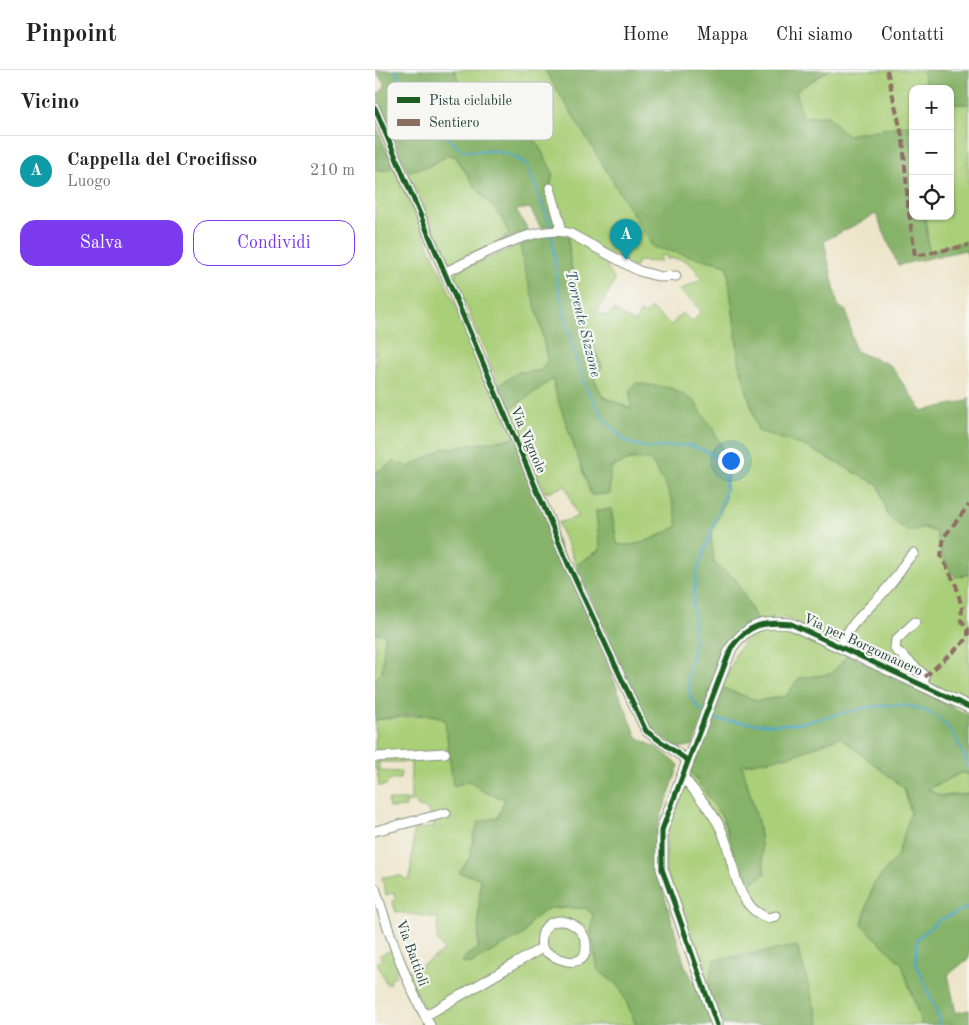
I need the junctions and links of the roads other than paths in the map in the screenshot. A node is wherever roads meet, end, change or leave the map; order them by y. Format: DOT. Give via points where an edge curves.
graph roads {
  1 [pos="375,108"];
  2 [pos="387,136"];
  3 [pos="389,140"];
  4 [pos="550,188"];
  5 [pos="557,230"];
  6 [pos="445,272"];
  7 [pos="676,276"];
  8 [pos="914,553"];
  9 [pos="915,622"];
  10 [pos="840,647"];
  11 [pos="922,684"];
  12 [pos="969,707"];
  13 [pos="445,753"];
  14 [pos="375,757"];
  15 [pos="687,760"];
  16 [pos="682,774"];
  17 [pos="446,813"];
  18 [pos="375,831"];
  19 [pos="375,888"];
  20 [pos="379,912"];
  21 [pos="776,916"];
  22 [pos="542,948"];
  23 [pos="425,1016"];
  24 [pos="430,1025"];
  25 [pos="717,1025"];
  1 -- 2 [label="street, Via Vignole"];
  3 -- 6 [label="street, Via Vignole"];
  4 -- 5 [label="street" via="560,223"];
  5 -- 6 [label="street" via="500,247"];
  5 -- 7 [label="street" via="639,271 661,277"];
  6 -- 15 [label="street, Via Vignole" via="567,561 645,731"];
  8 -- 10 [label="street" via="905,560 894,580 876,601 851,625"];
  9 -- 11 [label="street" via="896,640 895,649 922,672 925,677"];
  10 -- 11 [label="main road, Via per Borgomanero"];
  10 -- 15 [label="main road, Via per Borgomanero" via="791,624 757,624 731,648"];
  11 -- 12 [label="main road, Via per Borgomanero"];
  13 -- 14 [label="street"];
  15 -- 16 [label="main road, Via per Borgomanero"];
  16 -- 21 [label="street" via="721,829 747,905 763,917"];
  16 -- 25 [label="main road, Via per Borgomanero" via="662,830 662,869"];
  17 -- 18 [label="street"];
  19 -- 20 [label="street, Via Battioli"];
  20 -- 23 [label="street, Via Battioli"];
  22 -- 22 [label="street" via="548,955 567,961 583,956 586,949 585,939 579,931 564,920 547,926 542,933"];
  22 -- 23 [label="street"];
  23 -- 24 [label="street, Via Battioli"];
}
